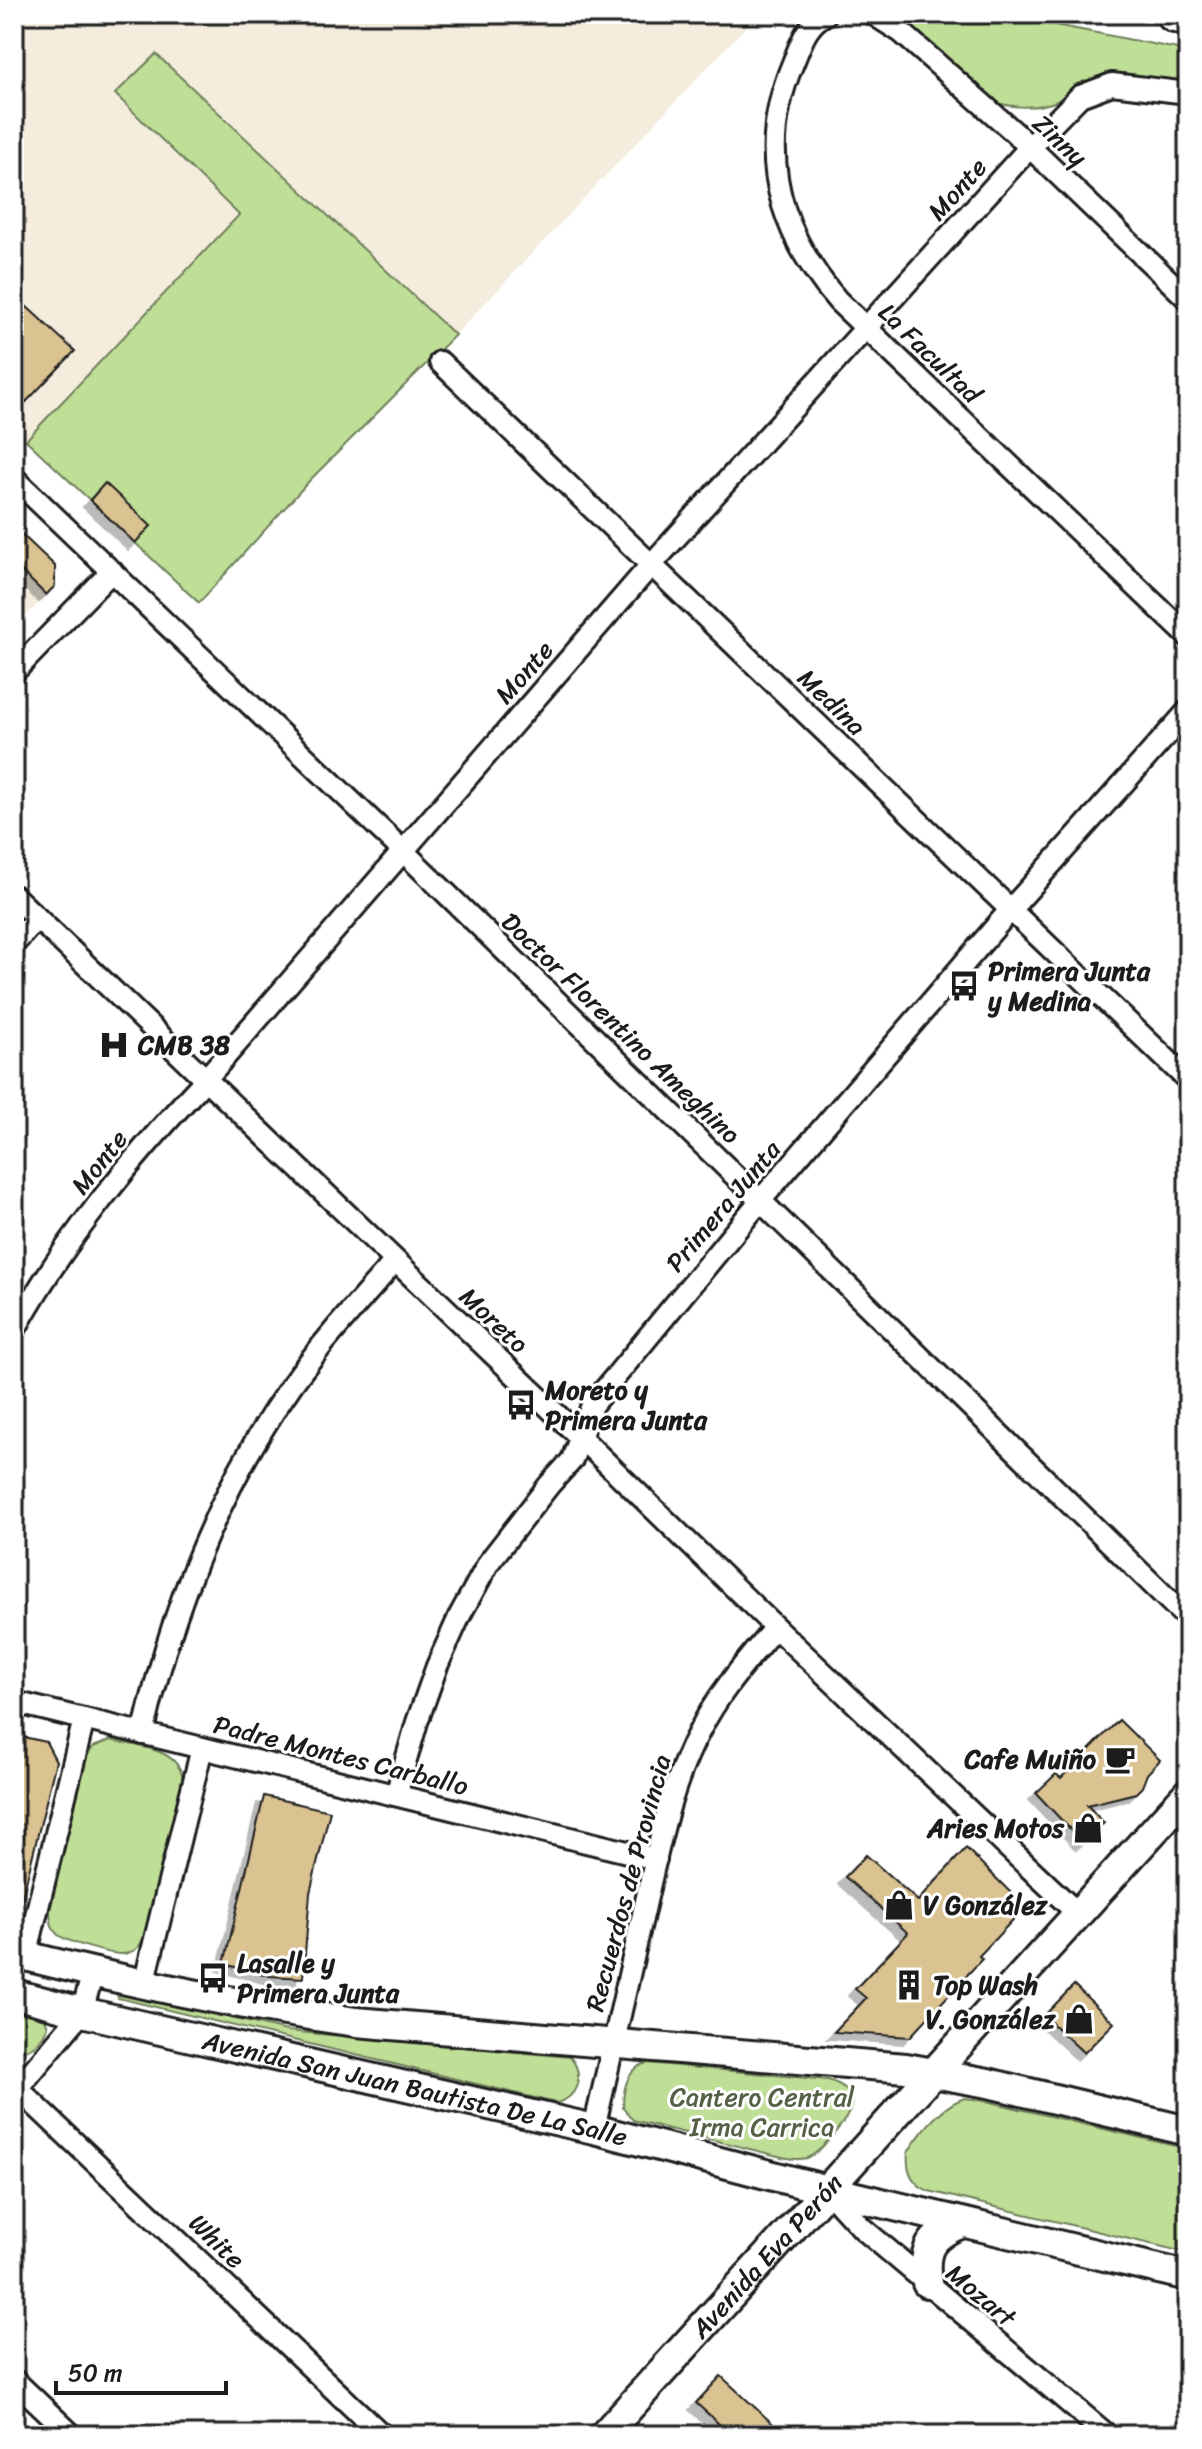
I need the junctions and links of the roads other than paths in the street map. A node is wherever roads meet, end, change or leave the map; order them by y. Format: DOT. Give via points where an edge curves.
graph roads {
  1 [pos="826,14"];
  2 [pos="873,14"];
  3 [pos="1175,14"];
  4 [pos="1188,17"];
  5 [pos="1188,93"];
  6 [pos="1030,147"];
  7 [pos="1188,299"];
  8 [pos="866,327"];
  9 [pos="440,362"];
  10 [pos="14,478"];
  11 [pos="650,566"];
  12 [pos="112,571"];
  13 [pos="1188,636"];
  14 [pos="14,672"];
  15 [pos="1188,711"];
  16 [pos="404,852"];
  17 [pos="14,896"];
  18 [pos="1011,909"];
  19 [pos="37,918"];
  20 [pos="14,944"];
  21 [pos="205,1080"];
  22 [pos="1188,1080"];
  23 [pos="760,1201"];
  24 [pos="395,1261"];
  25 [pos="14,1331"];
  26 [pos="580,1437"];
  27 [pos="1188,1619"];
  28 [pos="775,1627"];
  29 [pos="14,1702"];
  30 [pos="84,1719"];
  31 [pos="143,1734"];
  32 [pos="202,1748"];
  33 [pos="1188,1793"];
  34 [pos="396,1795"];
  35 [pos="656,1859"];
  36 [pos="1078,1914"];
  37 [pos="20,1954"];
  38 [pos="93,1972"];
  39 [pos="144,1984"];
  40 [pos="14,1994"];
  41 [pos="82,2012"];
  42 [pos="613,2045"];
  43 [pos="936,2073"];
  44 [pos="15,2089"];
  45 [pos="594,2129"];
  46 [pos="1188,2131"];
  47 [pos="827,2190"];
  48 [pos="962,2223"];
  49 [pos="1188,2276"];
  50 [pos="927,2283"];
  51 [pos="14,2380"];
  52 [pos="72,2435"];
  53 [pos="382,2435"];
  54 [pos="604,2435"];
  55 [pos="1107,2435"];
  1 -- 8 [label="street, La Facultad" via="810,25 783,86 774,152 779,193 808,260"];
  2 -- 6 [label="street, Zinny"];
  3 -- 4 [label="highway"];
  5 -- 6 [label="street, Monte" via="1112,84 1080,96"];
  6 -- 7 [label="street, Zinny"];
  6 -- 8 [label="street, Monte"];
  8 -- 11 [label="street, Monte"];
  8 -- 13 [label="street, La Facultad"];
  9 -- 11 [label="street, Medina"];
  10 -- 12 [label="street, Doctor Florentino Ameghino"];
  11 -- 16 [label="street, Monte"];
  11 -- 18 [label="street, Medina"];
  12 -- 14 [label="street"];
  12 -- 16 [label="street, Doctor Florentino Ameghino"];
  15 -- 18 [label="street, Primera Junta"];
  16 -- 21 [label="street, Monte"];
  16 -- 23 [label="street, Doctor Florentino Ameghino"];
  17 -- 19 [label="street, Moreto"];
  18 -- 22 [label="street, Medina"];
  18 -- 23 [label="street, Primera Junta"];
  19 -- 20 [label="street"];
  19 -- 21 [label="street, Moreto"];
  21 -- 24 [label="street, Moreto"];
  21 -- 25 [label="street, Monte" via="107,1189"];
  23 -- 26 [label="street, Primera Junta" via="592,1405"];
  23 -- 27 [label="street, Doctor Florentino Ameghino"];
  24 -- 26 [label="street, Moreto"];
  24 -- 31 [label="street" via="300,1374 230,1487 186,1586 158,1666"];
  26 -- 28 [label="street, Moreto"];
  26 -- 34 [label="street, Primera Junta" via="572,1460 489,1562 460,1615 422,1708"];
  28 -- 35 [label="street, Recuerdos de Provincia" via="699,1730"];
  28 -- 36 [label="street, Moreto"];
  29 -- 30 [label="street, Padre Montes Carballo"];
  30 -- 31 [label="street, Padre Montes Carballo"];
  30 -- 37 [label="street"];
  31 -- 32 [label="street, Padre Montes Carballo"];
  32 -- 34 [label="street, Padre Montes Carballo"];
  32 -- 39 [label="street"];
  33 -- 36 [label="street, Avenida Eva Perón"];
  34 -- 35 [label="street, Padre Montes Carballo"];
  35 -- 42 [label="street, Recuerdos de Provincia"];
  36 -- 43 [label="street, Avenida Eva Perón"];
  37 -- 38 [label="street, Avenida San Juan Bautista De La Salle"];
  38 -- 39 [label="street, Avenida San Juan Bautista De La Salle"];
  38 -- 41 [label="street"];
  39 -- 42 [label="street, Avenida San Juan Bautista De La Salle" via="356,2022"];
  40 -- 41 [label="street, Avenida San Juan Bautista De La Salle"];
  41 -- 44 [label="street"];
  41 -- 45 [label="street, Avenida San Juan Bautista De La Salle"];
  42 -- 43 [label="street, Avenida San Juan Bautista De La Salle"];
  42 -- 45 [label="street, Recuerdos de Provincia"];
  43 -- 46 [label="street, Avenida San Juan Bautista De La Salle"];
  43 -- 47 [label="street, Avenida Eva Perón"];
  44 -- 53 [label="street, White"];
  45 -- 47 [label="street, Avenida San Juan Bautista De La Salle"];
  47 -- 48 [label="street, Avenida San Juan Bautista De La Salle"];
  47 -- 50 [label="street, Mozart"];
  47 -- 54 [label="street, Avenida Eva Perón"];
  48 -- 49 [label="street, Avenida San Juan Bautista De La Salle"];
  48 -- 50 [label="street" via="944,2230 930,2245 924,2263"];
  50 -- 55 [label="street, Mozart"];
  51 -- 52 [label="street"];
}
